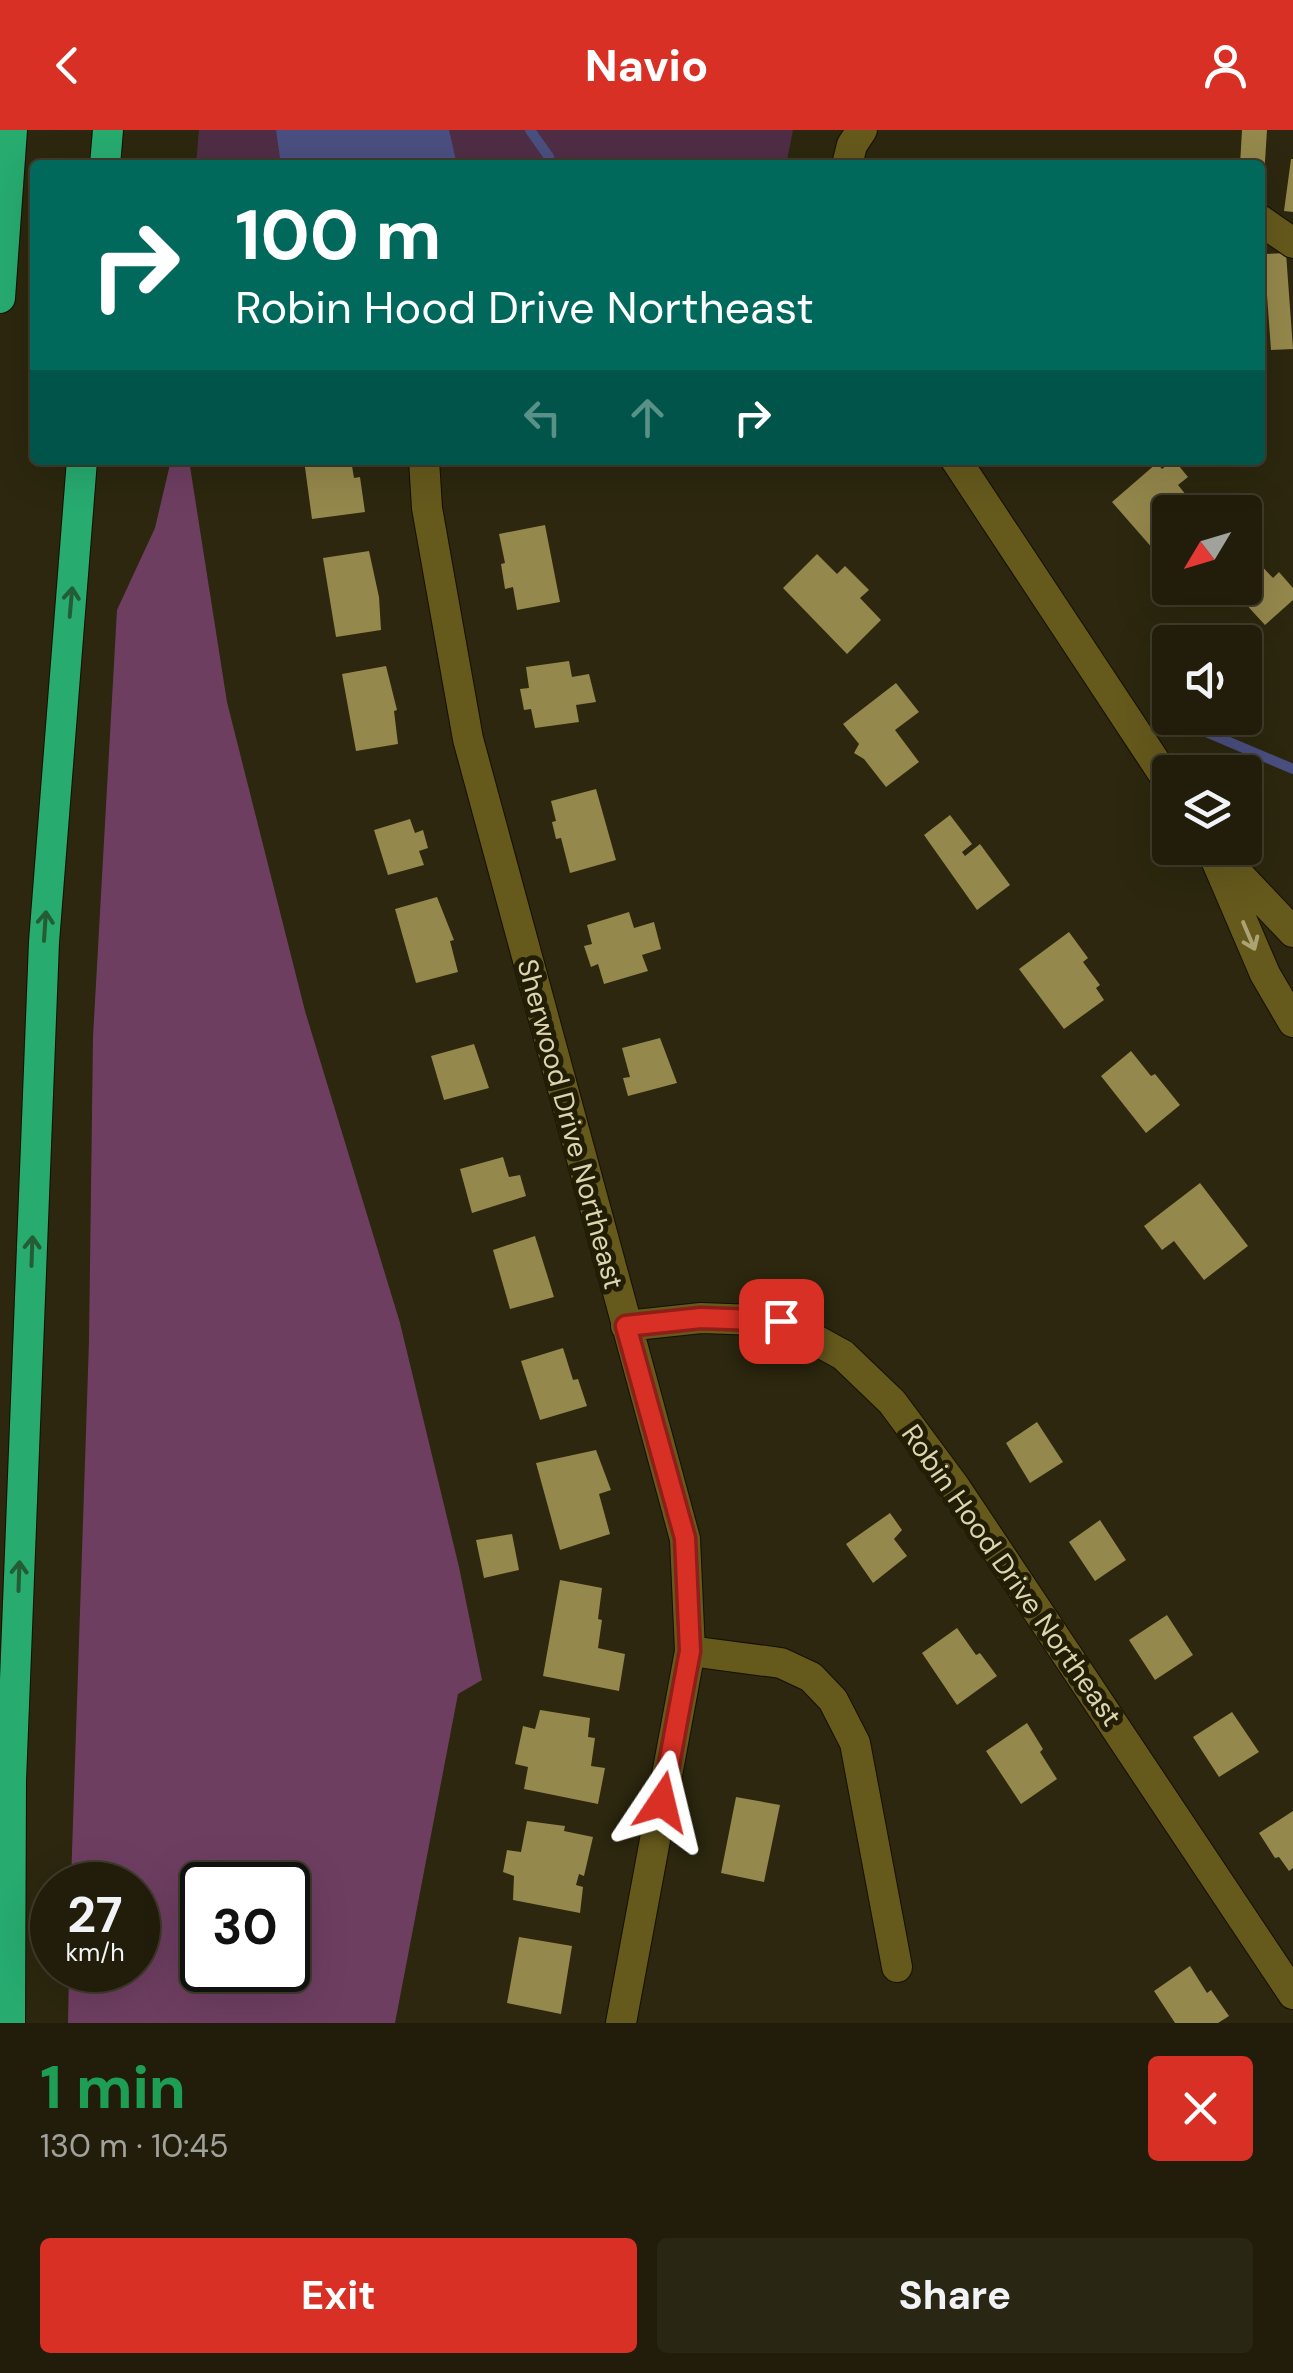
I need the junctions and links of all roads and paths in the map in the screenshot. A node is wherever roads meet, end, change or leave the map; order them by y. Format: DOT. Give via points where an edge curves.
graph roads {
  1 [pos="12,130"];
  2 [pos="108,130"];
  3 [pos="862,130"];
  4 [pos="105,160"];
  5 [pos="849,160"];
  6 [pos="1265,223"];
  7 [pos="1293,243"];
  8 [pos="0,298"];
  9 [pos="82,465"];
  10 [pos="424,465"];
  11 [pos="959,465"];
  12 [pos="1152,757"];
  13 [pos="1219,865"];
  14 [pos="1228,865"];
  15 [pos="1293,932"];
  16 [pos="1293,1022"];
  17 [pos="626,1326"];
  18 [pos="690,1651"];
  19 [pos="897,1967"];
  20 [pos="1293,1994"];
  21 [pos="10,2023"];
  22 [pos="620,2023"];
  1 -- 8 [label="highway"];
  2 -- 4 [label="highway"];
  3 -- 5 [label="street"];
  6 -- 7 [label="street"];
  21 -- 9 [label="highway, one-way" via="12,1782 44,942"];
  10 -- 17 [label="street, Sherwood Drive Northeast" via="468,739"];
  11 -- 12 [label="street"];
  13 -- 16 [label="street, one-way"];
  14 -- 15 [label="street"];
  17 -- 18 [label="street, Sherwood Drive Northeast" via="685,1538"];
  17 -- 20 [label="street, Robin Hood Drive Northeast" via="701,1318 781,1321 842,1355 892,1402 956,1487"];
  18 -- 19 [label="street" via="782,1663 811,1676 833,1700 856,1743"];
  18 -- 22 [label="street, Sherwood Drive Northeast"];
}
